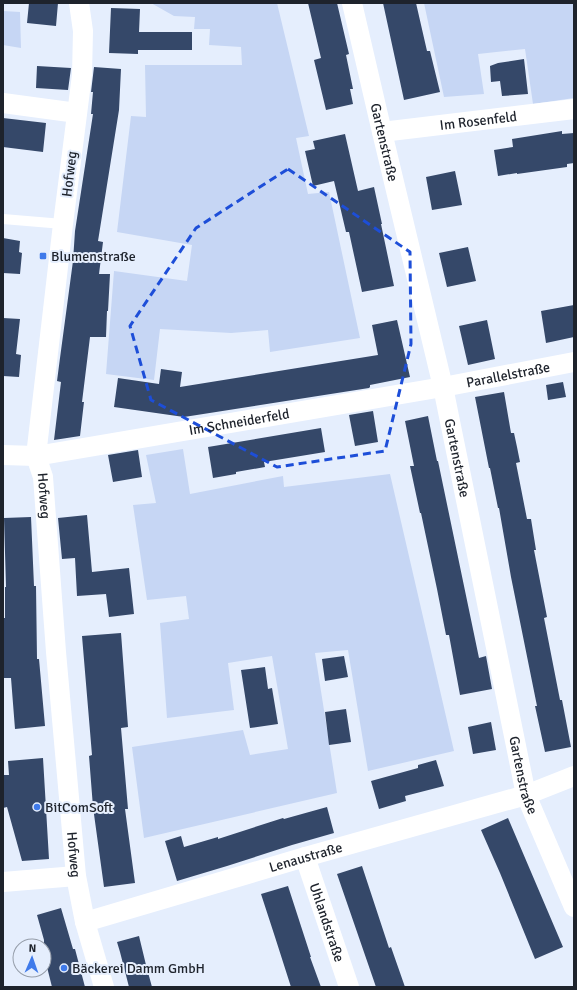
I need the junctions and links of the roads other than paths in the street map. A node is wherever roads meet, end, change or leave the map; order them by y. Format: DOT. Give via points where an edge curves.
graph roads {
  1 [pos="79,3"];
  2 [pos="352,3"];
  3 [pos="3,103"];
  4 [pos="574,109"];
  5 [pos="77,113"];
  6 [pos="382,132"];
  7 [pos="3,218"];
  8 [pos="63,224"];
  9 [pos="574,362"];
  10 [pos="443,387"];
  11 [pos="3,455"];
  12 [pos="36,456"];
  13 [pos="574,776"];
  14 [pos="526,795"];
  15 [pos="305,858"];
  16 [pos="76,876"];
  17 [pos="3,882"];
  18 [pos="574,907"];
  19 [pos="86,922"];
  20 [pos="104,987"];
  21 [pos="349,987"];
  1 -- 5 [label="street, Hofweg" via="83,31 82,75"];
  2 -- 6 [label="street, Gartenstraße"];
  3 -- 5 [label="street"];
  4 -- 6 [label="street, Im Rosenfeld"];
  5 -- 8 [label="street, Hofweg"];
  6 -- 10 [label="street, Gartenstraße"];
  7 -- 8 [label="lane"];
  8 -- 12 [label="street, Hofweg"];
  9 -- 10 [label="street, Parallelstraße"];
  10 -- 12 [label="street, Im Schneiderfeld"];
  10 -- 14 [label="street, Gartenstraße"];
  11 -- 12 [label="street, Im Schneiderfeld"];
  12 -- 16 [label="street, Hofweg" via="42,477"];
  13 -- 14 [label="street, Lenaustraße"];
  14 -- 15 [label="street, Lenaustraße"];
  14 -- 18 [label="street, Gartenstraße"];
  15 -- 19 [label="street, Lenaustraße"];
  15 -- 21 [label="street, Uhlandstraße"];
  16 -- 17 [label="street"];
  16 -- 19 [label="street, Hofweg"];
  19 -- 20 [label="street, Hofweg"];
}
